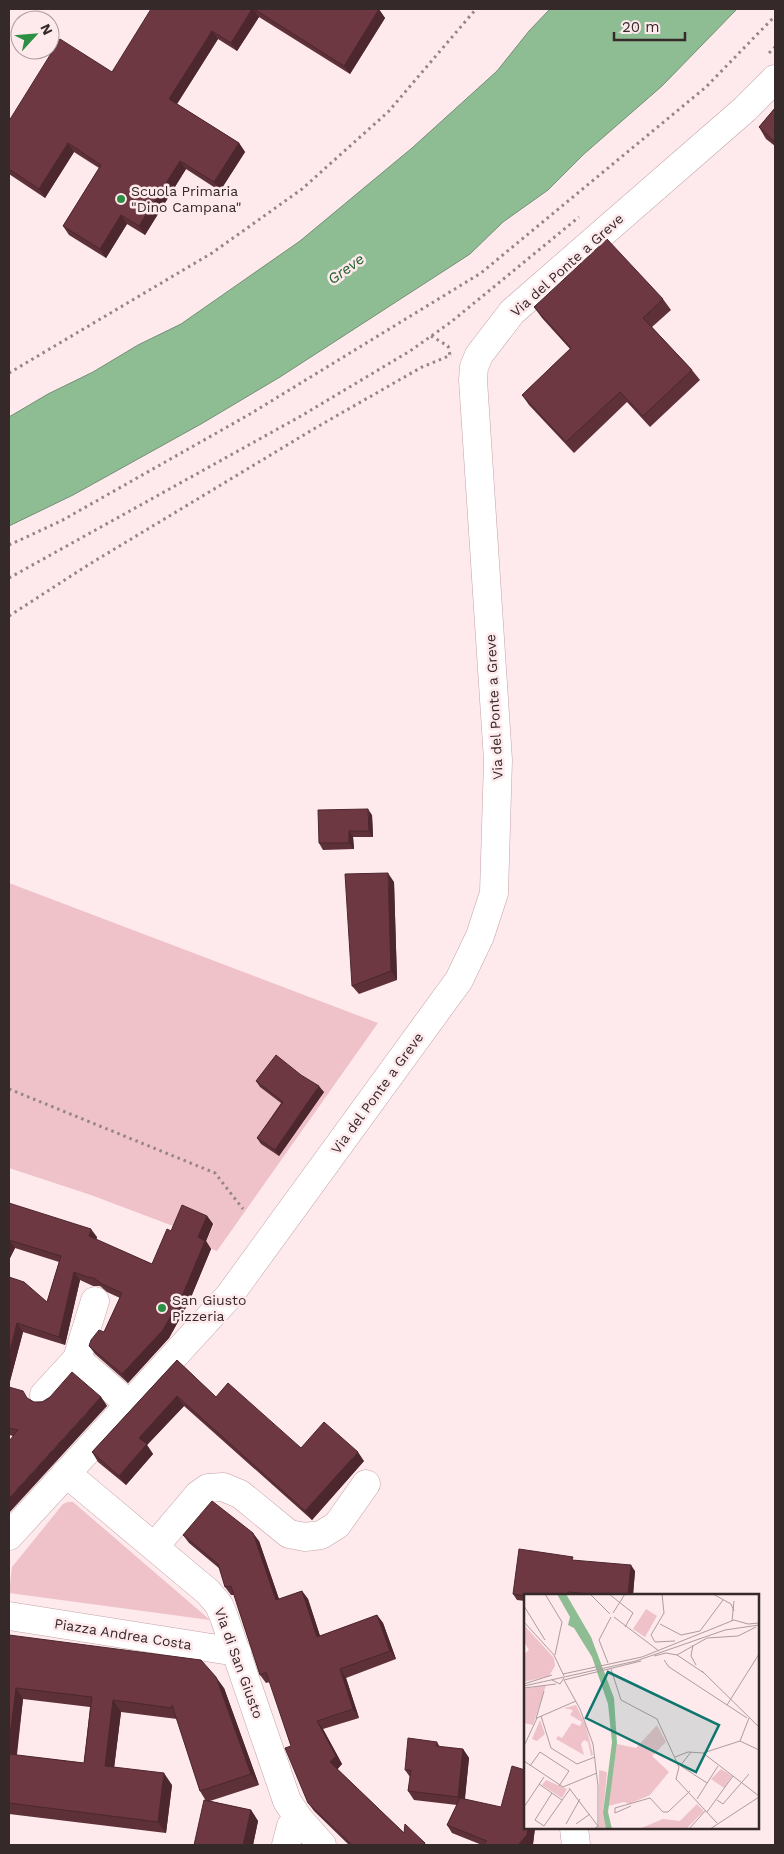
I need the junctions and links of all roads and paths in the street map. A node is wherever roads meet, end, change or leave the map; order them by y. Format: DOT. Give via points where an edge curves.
graph roads {
  1 [pos="476,9"];
  2 [pos="775,16"];
  3 [pos="775,79"];
  4 [pos="9,373"];
  5 [pos="9,545"];
  6 [pos="9,578"];
  7 [pos="9,616"];
  8 [pos="9,1089"];
  9 [pos="243,1208"];
  10 [pos="95,1301"];
  11 [pos="77,1359"];
  12 [pos="44,1395"];
  13 [pos="129,1404"];
  14 [pos="66,1473"];
  15 [pos="366,1484"];
  16 [pos="9,1536"];
  17 [pos="155,1546"];
  18 [pos="9,1616"];
  19 [pos="237,1652"];
  20 [pos="293,1810"];
  21 [pos="574,1829"];
  22 [pos="286,1845"];
  23 [pos="322,1845"];
  24 [pos="576,1845"];
  1 -- 4 [label="path" via="388,112 302,189 212,253"];
  2 -- 5 [label="path" via="706,87 481,273 250,414 60,521"];
  3 -- 13 [label="street, Via del Ponte a Greve" via="745,109 512,312 478,355 474,380 498,760 494,893 480,936 459,980 229,1296"];
  6 -- 7 [label="path" via="301,416 431,336 448,346 450,356 422,366 316,427"];
  8 -- 9 [label="path" via="215,1173"];
  10 -- 11 [label="street"];
  11 -- 12 [label="street"];
  11 -- 13 [label="street"];
  13 -- 14 [label="street, Via del Ponte a Greve"];
  14 -- 16 [label="street, Via del Ponte a Greve"];
  14 -- 17 [label="street, Via di San Giusto"];
  15 -- 17 [label="street" via="337,1525 321,1535 304,1537 289,1534 240,1494 223,1487 208,1488 198,1495"];
  17 -- 19 [label="street, Via di San Giusto" via="219,1605"];
  18 -- 19 [label="street, Piazza Andrea Costa"];
  19 -- 20 [label="street, Via di San Giusto"];
  20 -- 22 [label="street"];
  20 -- 23 [label="street, Via di San Giusto"];
  21 -- 24 [label="street"];
}
